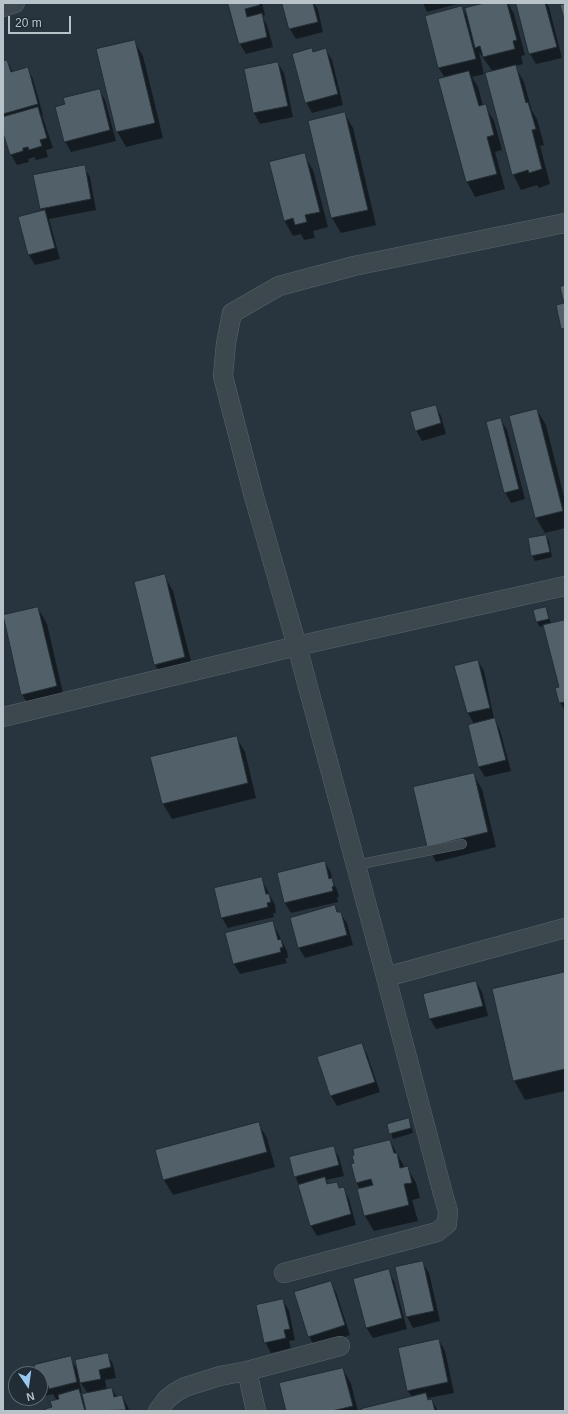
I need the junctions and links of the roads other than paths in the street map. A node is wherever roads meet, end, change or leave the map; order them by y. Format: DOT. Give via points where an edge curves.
graph roads {
  1 [pos="15,3"];
  2 [pos="3,7"];
  3 [pos="565,223"];
  4 [pos="565,586"];
  5 [pos="297,646"];
  6 [pos="3,717"];
  7 [pos="462,844"];
  8 [pos="356,865"];
  9 [pos="565,928"];
  10 [pos="386,977"];
  11 [pos="284,1273"];
  12 [pos="340,1346"];
  13 [pos="247,1371"];
  14 [pos="158,1411"];
  15 [pos="256,1411"];
  1 -- 2 [label="street"];
  3 -- 5 [label="street" via="354,266 279,286 232,313 223,376"];
  4 -- 5 [label="street"];
  5 -- 6 [label="street"];
  5 -- 8 [label="street"];
  7 -- 8 [label="lane"];
  8 -- 10 [label="street"];
  9 -- 10 [label="street"];
  10 -- 11 [label="street" via="448,1210 447,1224 437,1232"];
  12 -- 13 [label="street"];
  13 -- 14 [label="street" via="185,1387 167,1399"];
  13 -- 15 [label="street"];
}
